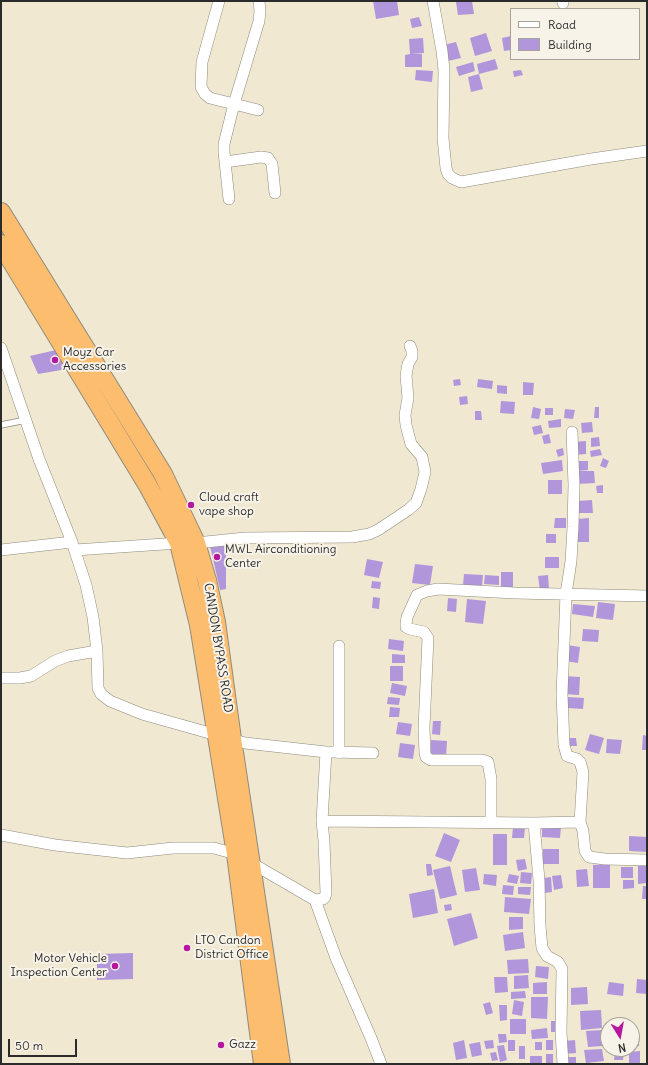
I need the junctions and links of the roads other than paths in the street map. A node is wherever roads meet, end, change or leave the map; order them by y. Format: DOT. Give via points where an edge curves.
graph roads {
  1 [pos="219,1"];
  2 [pos="433,1"];
  3 [pos="257,2"];
  4 [pos="234,104"];
  5 [pos="258,110"];
  6 [pos="647,152"];
  7 [pos="225,162"];
  8 [pos="275,193"];
  9 [pos="229,199"];
  10 [pos="1,212"];
  11 [pos="1,244"];
  12 [pos="410,346"];
  13 [pos="1,348"];
  14 [pos="84,363"];
  15 [pos="26,420"];
  16 [pos="1,425"];
  17 [pos="572,432"];
  18 [pos="188,543"];
  19 [pos="74,546"];
  20 [pos="1,550"];
  21 [pos="566,594"];
  22 [pos="647,596"];
  23 [pos="339,646"];
  24 [pos="97,651"];
  25 [pos="1,678"];
  26 [pos="224,737"];
  27 [pos="326,752"];
  28 [pos="339,753"];
  29 [pos="373,753"];
  30 [pos="322,821"];
  31 [pos="491,822"];
  32 [pos="580,822"];
  33 [pos="534,823"];
  34 [pos="1,836"];
  35 [pos="236,854"];
  36 [pos="647,860"];
  37 [pos="252,864"];
  38 [pos="315,900"];
  39 [pos="263,1064"];
  40 [pos="281,1064"];
  41 [pos="380,1064"];
  42 [pos="563,1064"];
  1 -- 4 [label="street" via="202,62 201,87 210,98"];
  2 -- 6 [label="street" via="444,70 443,138 446,168 452,178 462,182 591,159"];
  3 -- 4 [label="street" via="259,21"];
  4 -- 5 [label="street"];
  4 -- 7 [label="street" via="224,138"];
  7 -- 8 [label="street" via="268,158 272,164"];
  7 -- 9 [label="street"];
  10 -- 14 [label="highway, CANDON BYPASS ROAD"];
  11 -- 14 [label="highway, CANDON BYPASS ROAD"];
  12 -- 18 [label="street" via="412,357 406,376 406,424 411,444 422,457 425,472 416,503 378,530 352,537 245,538"];
  13 -- 15 [label="street"];
  14 -- 18 [label="highway, CANDON BYPASS ROAD" via="163,474"];
  15 -- 16 [label="lane"];
  15 -- 19 [label="street"];
  17 -- 21 [label="street" via="573,527"];
  18 -- 19 [label="street"];
  18 -- 26 [label="highway, CANDON BYPASS ROAD" via="207,580 216,622"];
  19 -- 20 [label="street"];
  19 -- 24 [label="street" via="86,585"];
  21 -- 22 [label="street"];
  21 -- 31 [label="street" via="438,589 417,595 406,621 406,627 424,632 428,638 424,728 426,757 431,760 488,762 491,779"];
  21 -- 32 [label="street" via="562,687 564,745 567,756 577,759 582,766"];
  23 -- 28 [label="street"];
  24 -- 25 [label="street" via="68,656 31,676"];
  24 -- 26 [label="street" via="98,688 105,697 142,714"];
  26 -- 27 [label="street" via="245,743"];
  26 -- 35 [label="highway, CANDON BYPASS ROAD"];
  26 -- 37 [label="highway, CANDON BYPASS ROAD"];
  27 -- 28 [label="street"];
  27 -- 30 [label="street"];
  28 -- 29 [label="street"];
  30 -- 31 [label="street"];
  30 -- 38 [label="street" via="326,893 323,899"];
  31 -- 33 [label="street"];
  32 -- 33 [label="street"];
  32 -- 36 [label="street" via="585,851 589,857"];
  33 -- 42 [label="street" via="540,880 542,948 562,969"];
  34 -- 35 [label="street" via="127,853 191,847 214,848"];
  35 -- 37 [label="street"];
  35 -- 39 [label="highway, CANDON BYPASS ROAD"];
  37 -- 38 [label="street"];
  37 -- 40 [label="highway, CANDON BYPASS ROAD"];
  38 -- 41 [label="street"];
}
